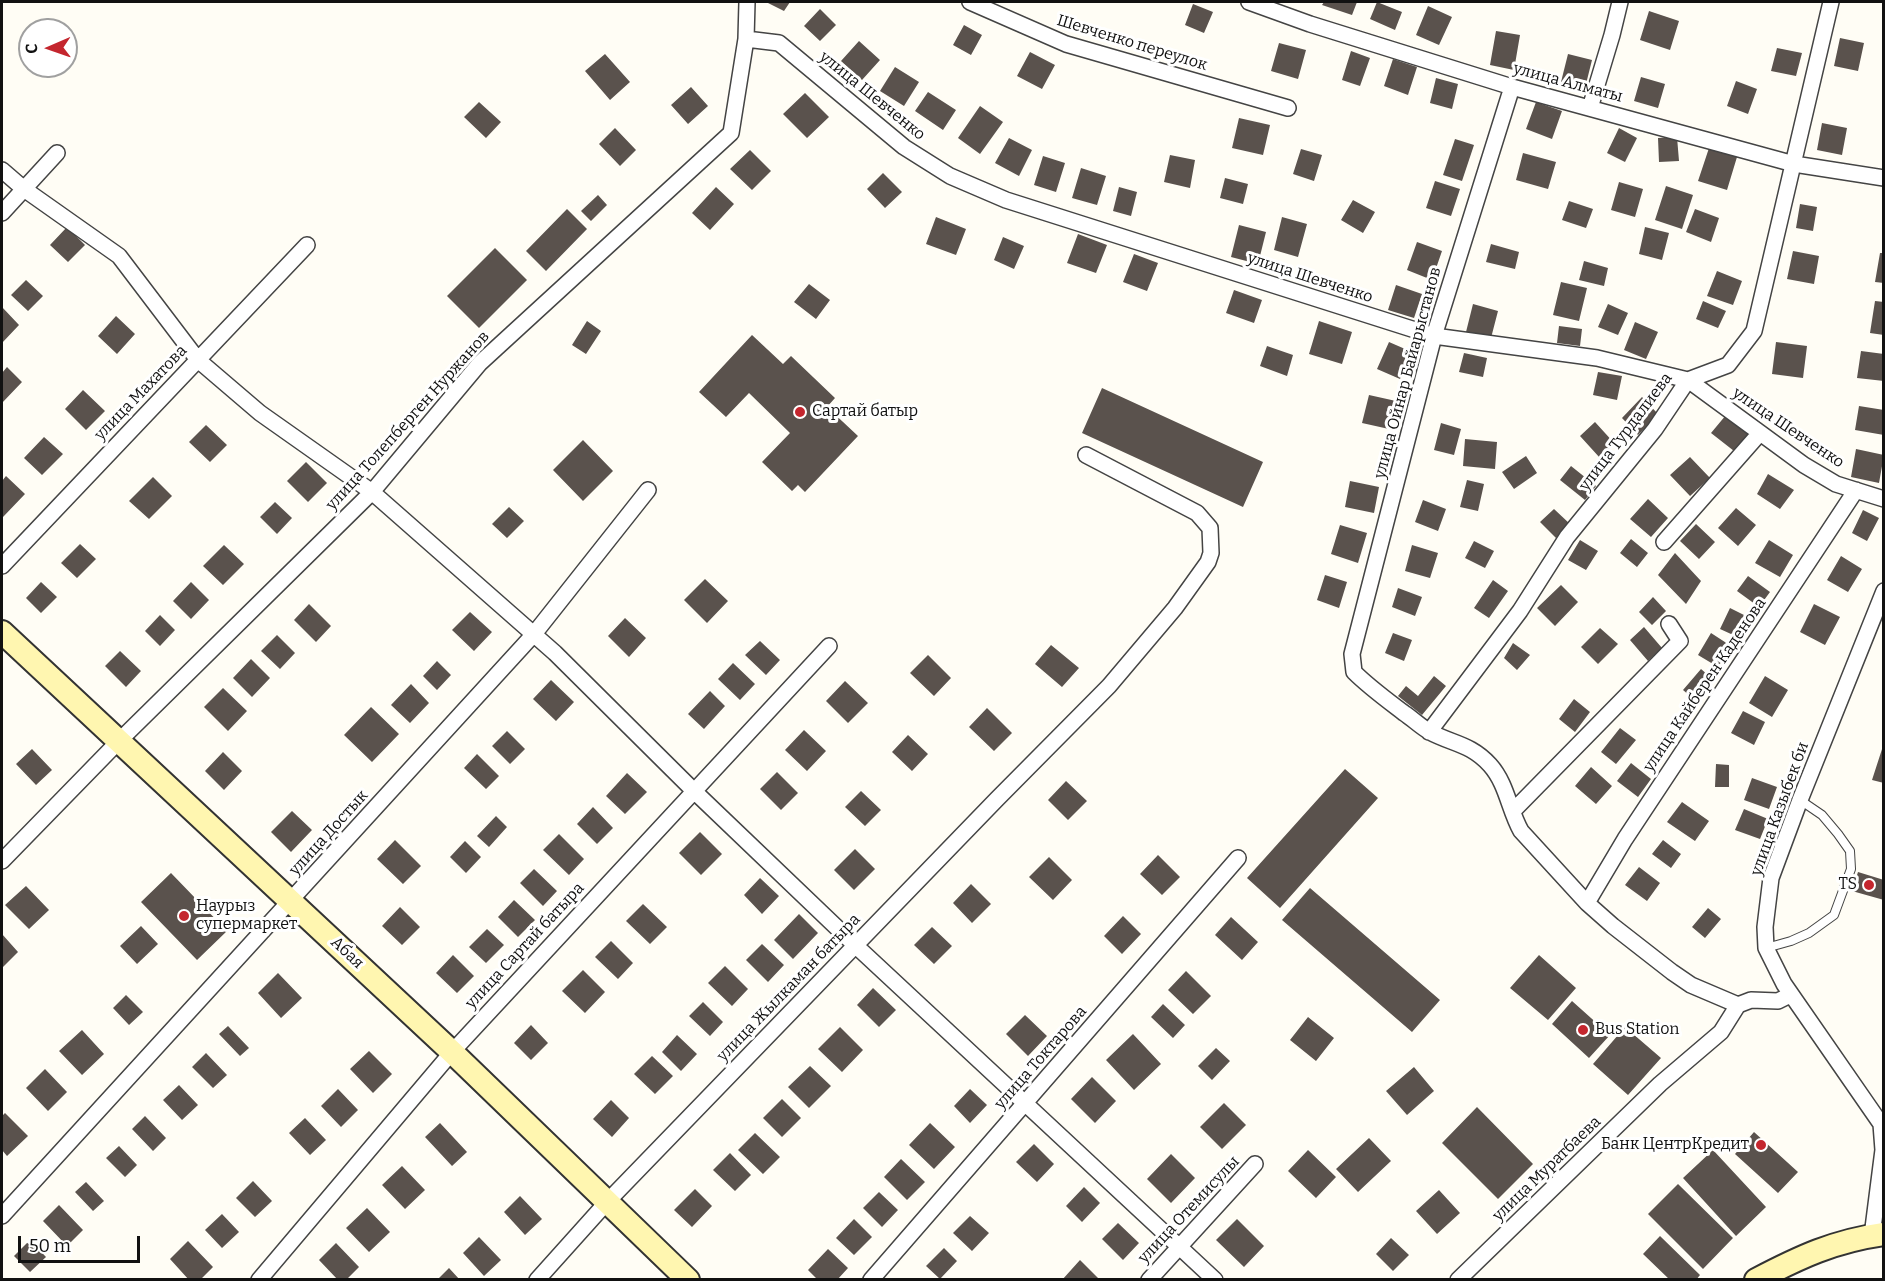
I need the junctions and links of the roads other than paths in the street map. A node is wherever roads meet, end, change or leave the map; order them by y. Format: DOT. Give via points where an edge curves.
graph roads {
  1 [pos="747,2"];
  2 [pos="970,2"];
  3 [pos="1250,2"];
  4 [pos="1620,2"];
  5 [pos="1827,3"];
  6 [pos="746,39"];
  7 [pos="1512,87"];
  8 [pos="1288,108"];
  9 [pos="1590,108"];
  10 [pos="57,153"];
  11 [pos="1794,164"];
  12 [pos="2,170"];
  13 [pos="1884,178"];
  14 [pos="24,189"];
  15 [pos="2,213"];
  16 [pos="307,245"];
  17 [pos="1434,336"];
  18 [pos="198,360"];
  19 [pos="1688,380"];
  20 [pos="1760,433"];
  21 [pos="1086,455"];
  22 [pos="648,490"];
  23 [pos="1856,490"];
  24 [pos="372,492"];
  25 [pos="1884,499"];
  26 [pos="1664,542"];
  27 [pos="2,566"];
  28 [pos="1884,591"];
  29 [pos="1670,624"];
  30 [pos="2,632"];
  31 [pos="534,634"];
  32 [pos="829,646"];
  33 [pos="1429,732"];
  34 [pos="118,742"];
  35 [pos="694,791"];
  36 [pos="1800,800"];
  37 [pos="1513,811"];
  38 [pos="1238,858"];
  39 [pos="2,861"];
  40 [pos="291,902"];
  41 [pos="1587,903"];
  42 [pos="855,945"];
  43 [pos="1766,948"];
  44 [pos="1790,995"];
  45 [pos="1738,1005"];
  46 [pos="452,1052"];
  47 [pos="1025,1104"];
  48 [pos="1882,1126"];
  49 [pos="1255,1164"];
  50 [pos="607,1202"];
  51 [pos="2,1216"];
  52 [pos="1878,1235"];
  53 [pos="1180,1246"];
  54 [pos="259,1280"];
  55 [pos="537,1280"];
  56 [pos="688,1280"];
  57 [pos="871,1280"];
  58 [pos="1149,1280"];
  59 [pos="1215,1280"];
  60 [pos="1458,1280"];
  61 [pos="1756,1280"];
  1 -- 6 [label="street, улица Толепберген Нуржанов"];
  2 -- 8 [label="street, Шевченко переулок" via="1066,44"];
  3 -- 7 [label="street, улица Алматы"];
  4 -- 9 [label="street"];
  5 -- 11 [label="street, улица Турдалиева"];
  6 -- 17 [label="street, улица Шевченко" via="779,43 904,147 950,176 987,192"];
  6 -- 24 [label="street, улица Толепберген Нуржанов" via="731,133 480,363"];
  7 -- 9 [label="street, улица Алматы"];
  7 -- 17 [label="street, улица Ойнар Байарыстанов"];
  9 -- 11 [label="street, улица Алматы"];
  10 -- 14 [label="street"];
  11 -- 13 [label="street, улица Алматы"];
  11 -- 19 [label="street, улица Турдалиева" via="1754,331 1728,365"];
  12 -- 14 [label="street"];
  14 -- 15 [label="street"];
  14 -- 18 [label="street" via="119,256"];
  16 -- 18 [label="street, улица Махатова"];
  17 -- 19 [label="street, улица Шевченко" via="1597,358"];
  17 -- 33 [label="street, улица Ойнар Байарыстанов" via="1352,654 1354,672"];
  18 -- 24 [label="street" via="260,413"];
  18 -- 27 [label="street, улица Махатова"];
  19 -- 20 [label="street, улица Шевченко"];
  19 -- 33 [label="street, улица Турдалиева" via="1567,537 1520,611"];
  20 -- 23 [label="street, улица Шевченко" via="1836,484"];
  20 -- 26 [label="street"];
  21 -- 42 [label="street, улица Жылкаман батыра" via="1197,513 1210,528 1208,562 1109,686"];
  22 -- 31 [label="street, улица Достык"];
  23 -- 25 [label="street, улица Шевченко"];
  23 -- 41 [label="street, улица Кайберен Каденова" via="1625,839"];
  24 -- 31 [label="street"];
  24 -- 34 [label="street, улица Толепберген Нуржанов"];
  28 -- 36 [label="street, улица Казыбек би"];
  29 -- 37 [label="street" via="1680,641"];
  30 -- 34 [label="street, Абая"];
  31 -- 35 [label="street"];
  31 -- 40 [label="street, улица Достык"];
  32 -- 35 [label="street, улица Сартай батыра"];
  33 -- 37 [label="street" via="1469,747 1490,765"];
  34 -- 39 [label="street, улица Толепберген Нуржанов"];
  34 -- 40 [label="street, Абая"];
  35 -- 42 [label="street"];
  35 -- 46 [label="street, улица Сартай батыра"];
  36 -- 43 [label="street, улица Казыбек би" via="1772,878"];
  36 -- 43 [label="lane" via="1822,815 1838,834 1850,851 1851,869 1834,915 1809,933"];
  37 -- 41 [label="street" via="1521,831"];
  38 -- 47 [label="street, улица Токтарова"];
  40 -- 46 [label="street, Абая"];
  40 -- 51 [label="street, улица Достык"];
  41 -- 45 [label="street" via="1691,985"];
  42 -- 47 [label="street"];
  42 -- 50 [label="street, улица Жылкаман батыра"];
  43 -- 44 [label="street, улица Казыбек би"];
  44 -- 45 [label="street" via="1778,1001 1751,1000"];
  44 -- 48 [label="street, улица Казыбек би"];
  45 -- 60 [label="street, улица Муратбаева" via="1721,1032 1660,1084"];
  46 -- 50 [label="street, Абая"];
  46 -- 54 [label="street, улица Сартай батыра"];
  47 -- 53 [label="street"];
  47 -- 57 [label="street, улица Токтарова"];
  48 -- 52 [label="street, улица Казыбек би"];
  49 -- 53 [label="street, улица Отемисулы"];
  50 -- 55 [label="street, улица Жылкаман батыра"];
  50 -- 56 [label="street, Абая"];
  52 -- 61 [label="street" via="1855,1238 1807,1254"];
  53 -- 58 [label="street, улица Отемисулы"];
  53 -- 59 [label="street"];
}
